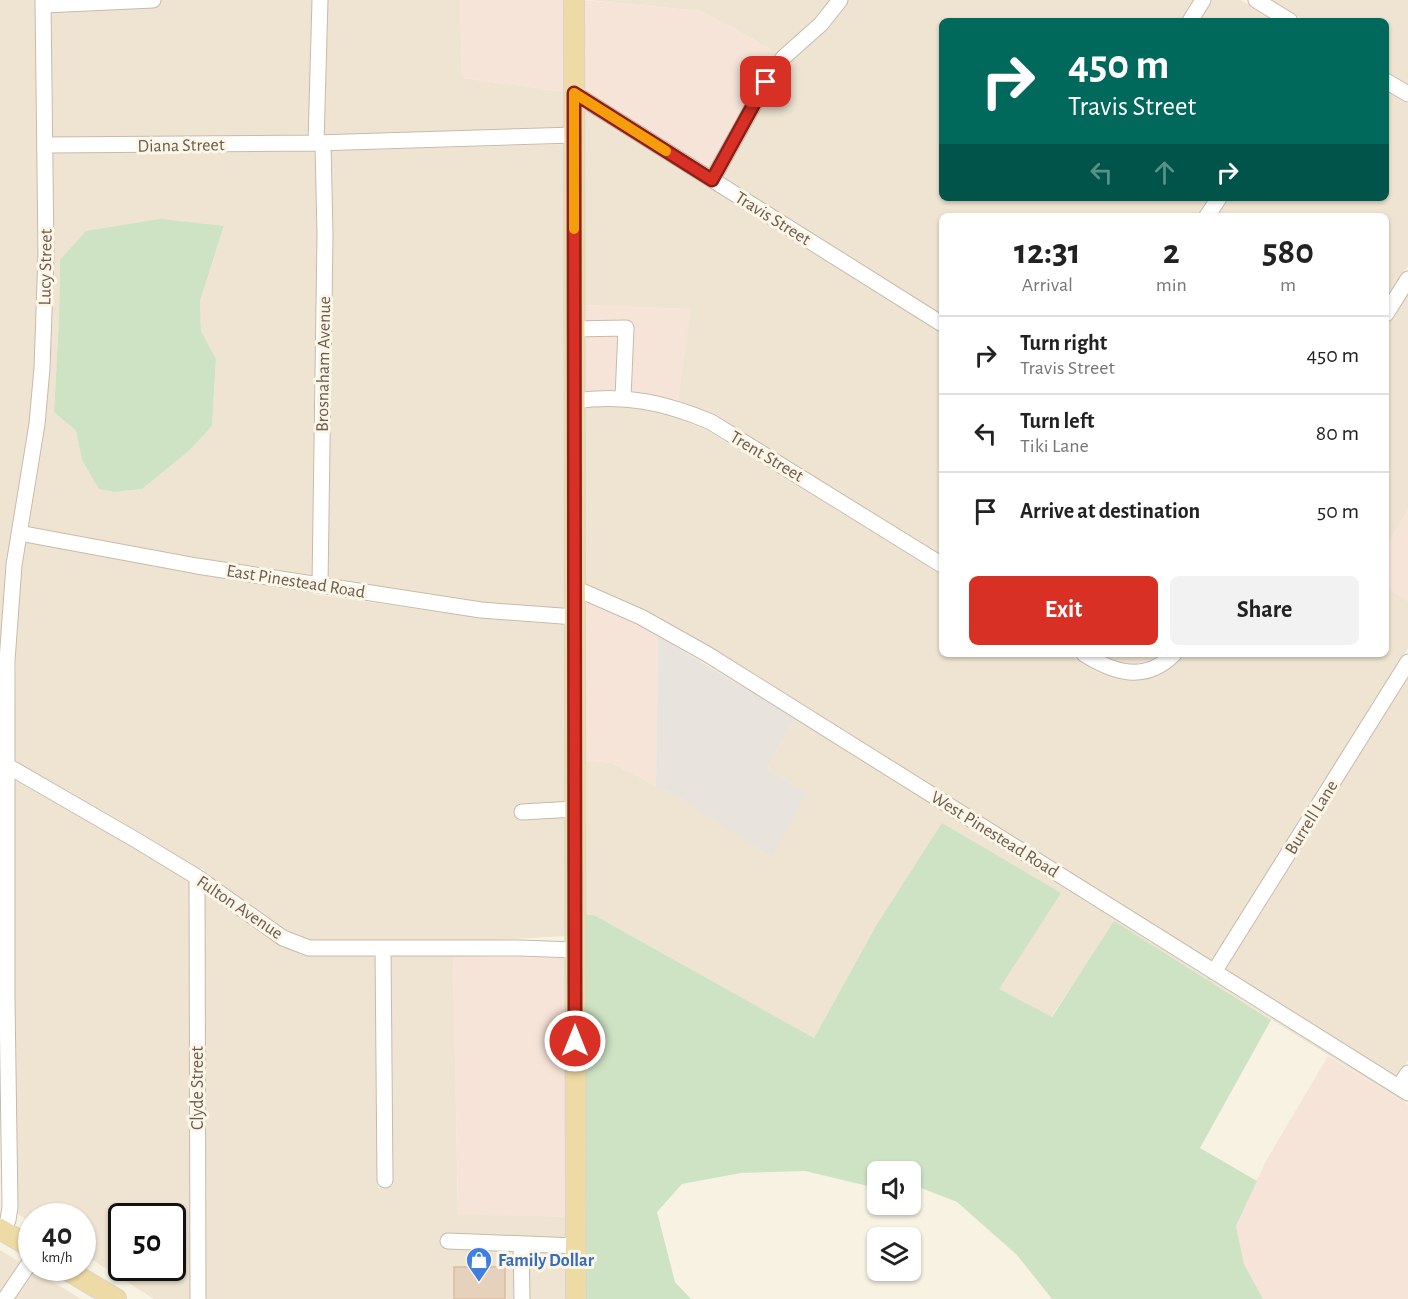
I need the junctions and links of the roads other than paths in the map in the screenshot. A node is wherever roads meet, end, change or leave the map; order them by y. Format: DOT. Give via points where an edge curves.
graph roads {
  1 [pos="153,0"];
  2 [pos="320,0"];
  3 [pos="574,0"];
  4 [pos="840,0"];
  5 [pos="1203,0"];
  6 [pos="1256,0"];
  7 [pos="44,3"];
  8 [pos="1192,18"];
  9 [pos="1285,18"];
  10 [pos="1389,83"];
  11 [pos="574,93"];
  12 [pos="1408,94"];
  13 [pos="574,135"];
  14 [pos="320,143"];
  15 [pos="46,145"];
  16 [pos="712,180"];
  17 [pos="1408,279"];
  18 [pos="1389,309"];
  19 [pos="939,322"];
  20 [pos="573,329"];
  21 [pos="623,398"];
  22 [pos="574,401"];
  23 [pos="19,533"];
  24 [pos="939,563"];
  25 [pos="320,585"];
  26 [pos="575,588"];
  27 [pos="575,617"];
  28 [pos="1089,657"];
  29 [pos="1170,657"];
  30 [pos="1408,662"];
  31 [pos="6,765"];
  32 [pos="575,809"];
  33 [pos="522,812"];
  34 [pos="197,877"];
  35 [pos="383,948"];
  36 [pos="575,950"];
  37 [pos="1214,972"];
  38 [pos="1408,1073"];
  39 [pos="1404,1090"];
  40 [pos="385,1180"];
  41 [pos="2,1230"];
  42 [pos="18,1240"];
  43 [pos="448,1241"];
  44 [pos="520,1244"];
  45 [pos="576,1246"];
  46 [pos="18,1280"];
  47 [pos="86,1281"];
  48 [pos="5,1299"];
  49 [pos="116,1299"];
  50 [pos="198,1299"];
  51 [pos="522,1299"];
  52 [pos="576,1299"];
  1 -- 7 [label="street"];
  2 -- 14 [label="street, Brosnaham Avenue"];
  3 -- 11 [label="main road"];
  4 -- 16 [label="street" via="771,74"];
  5 -- 8 [label="street"];
  6 -- 9 [label="street"];
  7 -- 15 [label="street, Lucy Street"];
  10 -- 12 [label="street"];
  11 -- 13 [label="main road"];
  11 -- 16 [label="street, Travis Street"];
  13 -- 14 [label="street, Diana Street"];
  13 -- 20 [label="main road"];
  14 -- 15 [label="street, Diana Street"];
  14 -- 25 [label="street, Brosnaham Avenue" via="325,236"];
  15 -- 23 [label="street, Lucy Street" via="42,368"];
  16 -- 19 [label="street, Travis Street"];
  17 -- 18 [label="street"];
  20 -- 21 [label="street" via="626,328"];
  20 -- 22 [label="main road"];
  21 -- 22 [label="street, Trent Street"];
  21 -- 24 [label="street, Trent Street" via="667,405 711,422"];
  22 -- 26 [label="main road"];
  23 -- 25 [label="street, East Pinestead Road"];
  23 -- 31 [label="street, Lucy Street" via="10,612"];
  25 -- 27 [label="street, East Pinestead Road" via="481,610"];
  26 -- 27 [label="main road"];
  26 -- 37 [label="street, West Pinestead Road" via="641,617 706,654"];
  27 -- 32 [label="main road"];
  28 -- 29 [label="street" via="1116,671 1132,673 1158,666"];
  30 -- 37 [label="street, Burrell Lane"];
  31 -- 34 [label="street, Fulton Avenue"];
  31 -- 41 [label="street, Lucy Street" via="10,1207"];
  32 -- 33 [label="street"];
  32 -- 36 [label="main road"];
  34 -- 35 [label="street, Fulton Avenue" via="283,938 309,948"];
  34 -- 50 [label="street, Clyde Street"];
  35 -- 36 [label="street, Fulton Avenue"];
  35 -- 40 [label="street"];
  36 -- 45 [label="main road"];
  37 -- 39 [label="street, West Pinestead Road"];
  38 -- 39 [label="street"];
  41 -- 42 [label="main road"];
  43 -- 44 [label="street"];
  44 -- 45 [label="street"];
  44 -- 51 [label="street"];
  45 -- 52 [label="main road"];
  46 -- 48 [label="street"];
  47 -- 49 [label="main road"];
}
